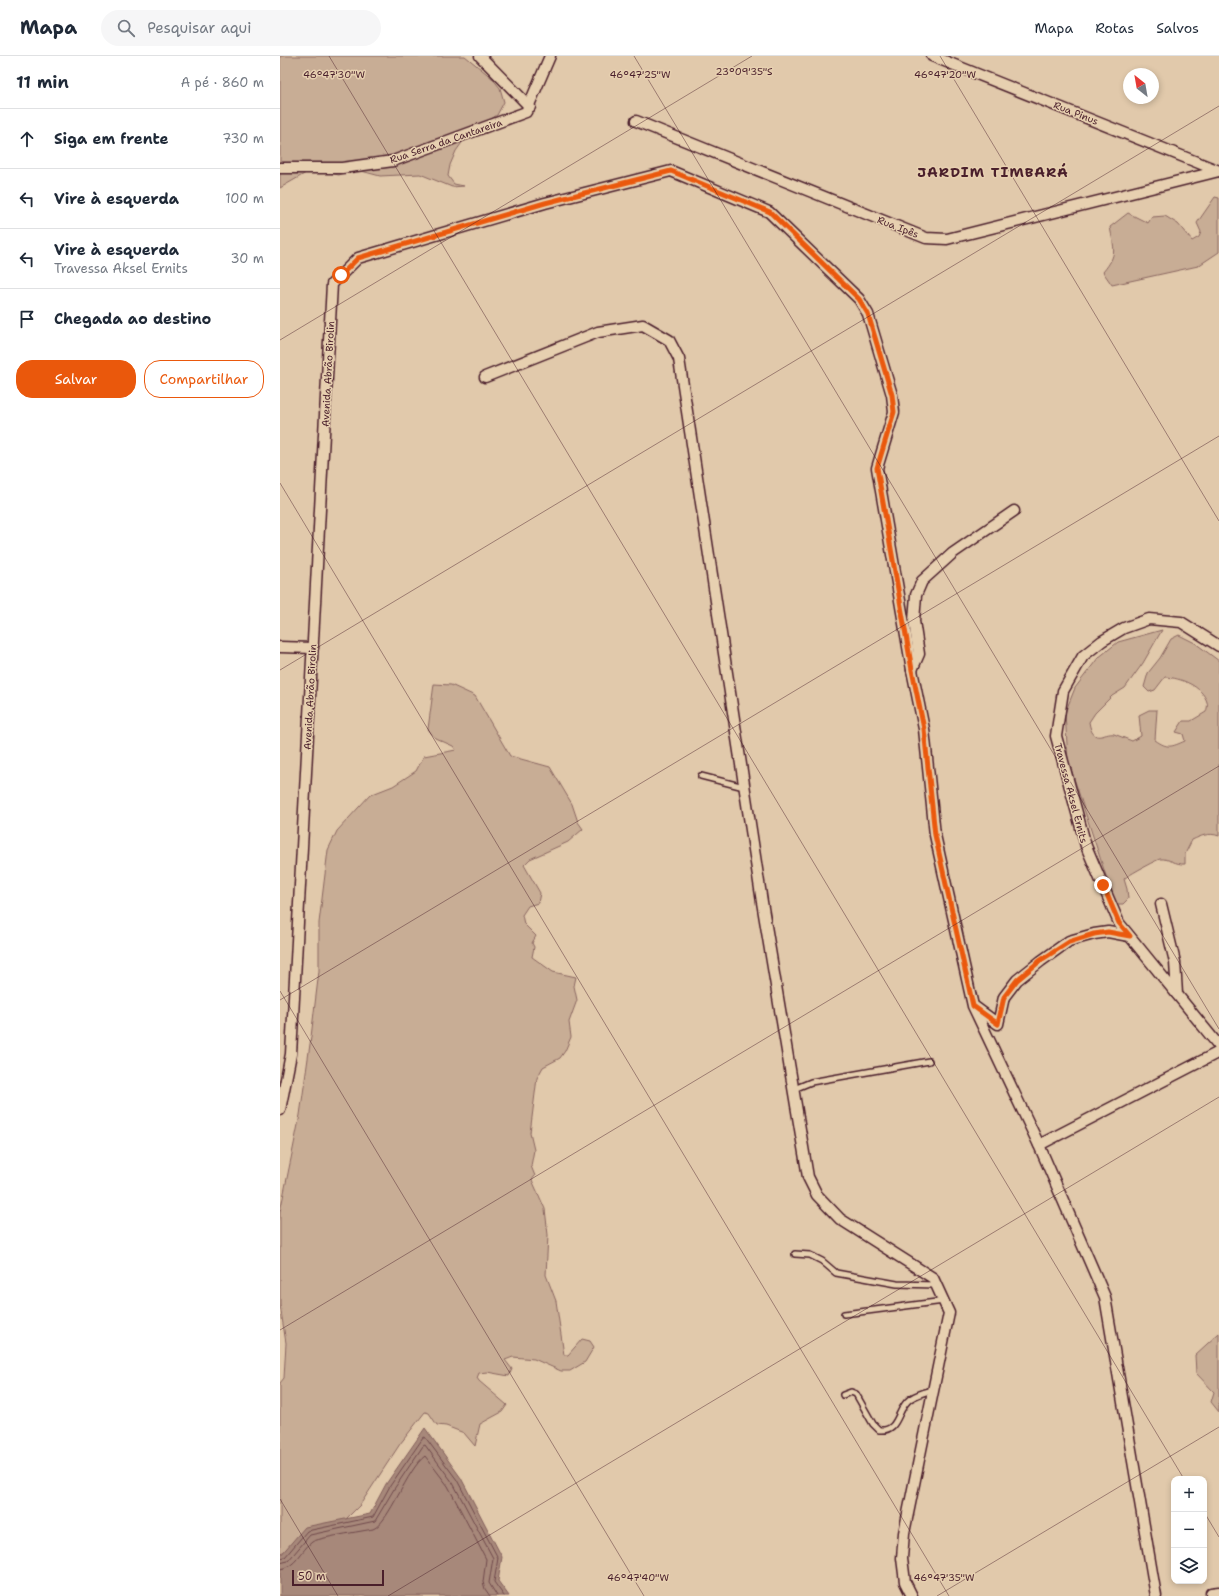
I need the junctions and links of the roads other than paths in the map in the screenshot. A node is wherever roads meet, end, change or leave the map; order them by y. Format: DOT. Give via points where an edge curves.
graph roads {
  1 [pos="480,56"];
  2 [pos="550,56"];
  3 [pos="932,56"];
  4 [pos="530,107"];
  5 [pos="636,121"];
  6 [pos="280,168"];
  7 [pos="1219,171"];
  8 [pos="485,377"];
  9 [pos="1014,511"];
  10 [pos="1219,646"];
  11 [pos="280,647"];
  12 [pos="313,648"];
  13 [pos="912,670"];
  14 [pos="701,776"];
  15 [pos="744,787"];
  16 [pos="1161,904"];
  17 [pos="1130,936"];
  18 [pos="1177,994"];
  19 [pos="973,1006"];
  20 [pos="1219,1046"];
  21 [pos="1219,1052"];
  22 [pos="929,1061"];
  23 [pos="794,1089"];
  24 [pos="280,1110"];
  25 [pos="1039,1146"];
  26 [pos="795,1254"];
  27 [pos="936,1285"];
  28 [pos="944,1301"];
  29 [pos="844,1314"];
  30 [pos="933,1390"];
  31 [pos="843,1395"];
  32 [pos="912,1596"];
  33 [pos="1156,1596"];
  1 -- 4 [label="street"];
  2 -- 4 [label="street"];
  3 -- 7 [label="street, Rua Pinus"];
  4 -- 6 [label="street, Rua Serra da Cantareira" via="521,115 393,161 342,168"];
  5 -- 7 [label="street, Rua Ipês" via="926,238 947,239"];
  8 -- 15 [label="street" via="598,332 642,325 669,340 679,359"];
  9 -- 13 [label="street" via="953,553 922,581 916,595 914,621 919,654"];
  10 -- 17 [label="street, Travessa Aksel Ernits" via="1181,622 1149,619 1124,628 1084,656 1063,691 1056,736 1086,846 1119,923"];
  11 -- 12 [label="street"];
  12 -- 13 [label="street, Avenida Abrão Birolin" via="332,284 358,258 545,203 671,171 770,212 859,299 868,314 893,401 894,412 877,468"];
  12 -- 24 [label="street, Avenida Abrão Birolin" via="291,1054"];
  13 -- 19 [label="street" via="924,729 935,835"];
  14 -- 15 [label="lane"];
  15 -- 23 [label="street"];
  16 -- 18 [label="street" via="1175,962"];
  17 -- 18 [label="street, Travessa Aksel Ernits"];
  17 -- 19 [label="street" via="1108,932 1094,934 1069,942 1041,960 1017,980 1004,997 998,1024"];
  18 -- 20 [label="street, Travessa Aksel Ernits"];
  19 -- 25 [label="street"];
  21 -- 25 [label="street"];
  22 -- 23 [label="lane" via="811,1082"];
  23 -- 27 [label="street" via="808,1177 817,1195 840,1219 933,1278"];
  25 -- 33 [label="street" via="1105,1297"];
  26 -- 27 [label="lane" via="822,1261 836,1273 897,1284"];
  27 -- 28 [label="street"];
  28 -- 29 [label="lane"];
  28 -- 30 [label="street" via="949,1313"];
  30 -- 31 [label="lane" via="908,1400 893,1427 887,1431 879,1430 873,1424 856,1394 851,1392"];
  30 -- 32 [label="street" via="904,1533 902,1558 905,1582"];
}
